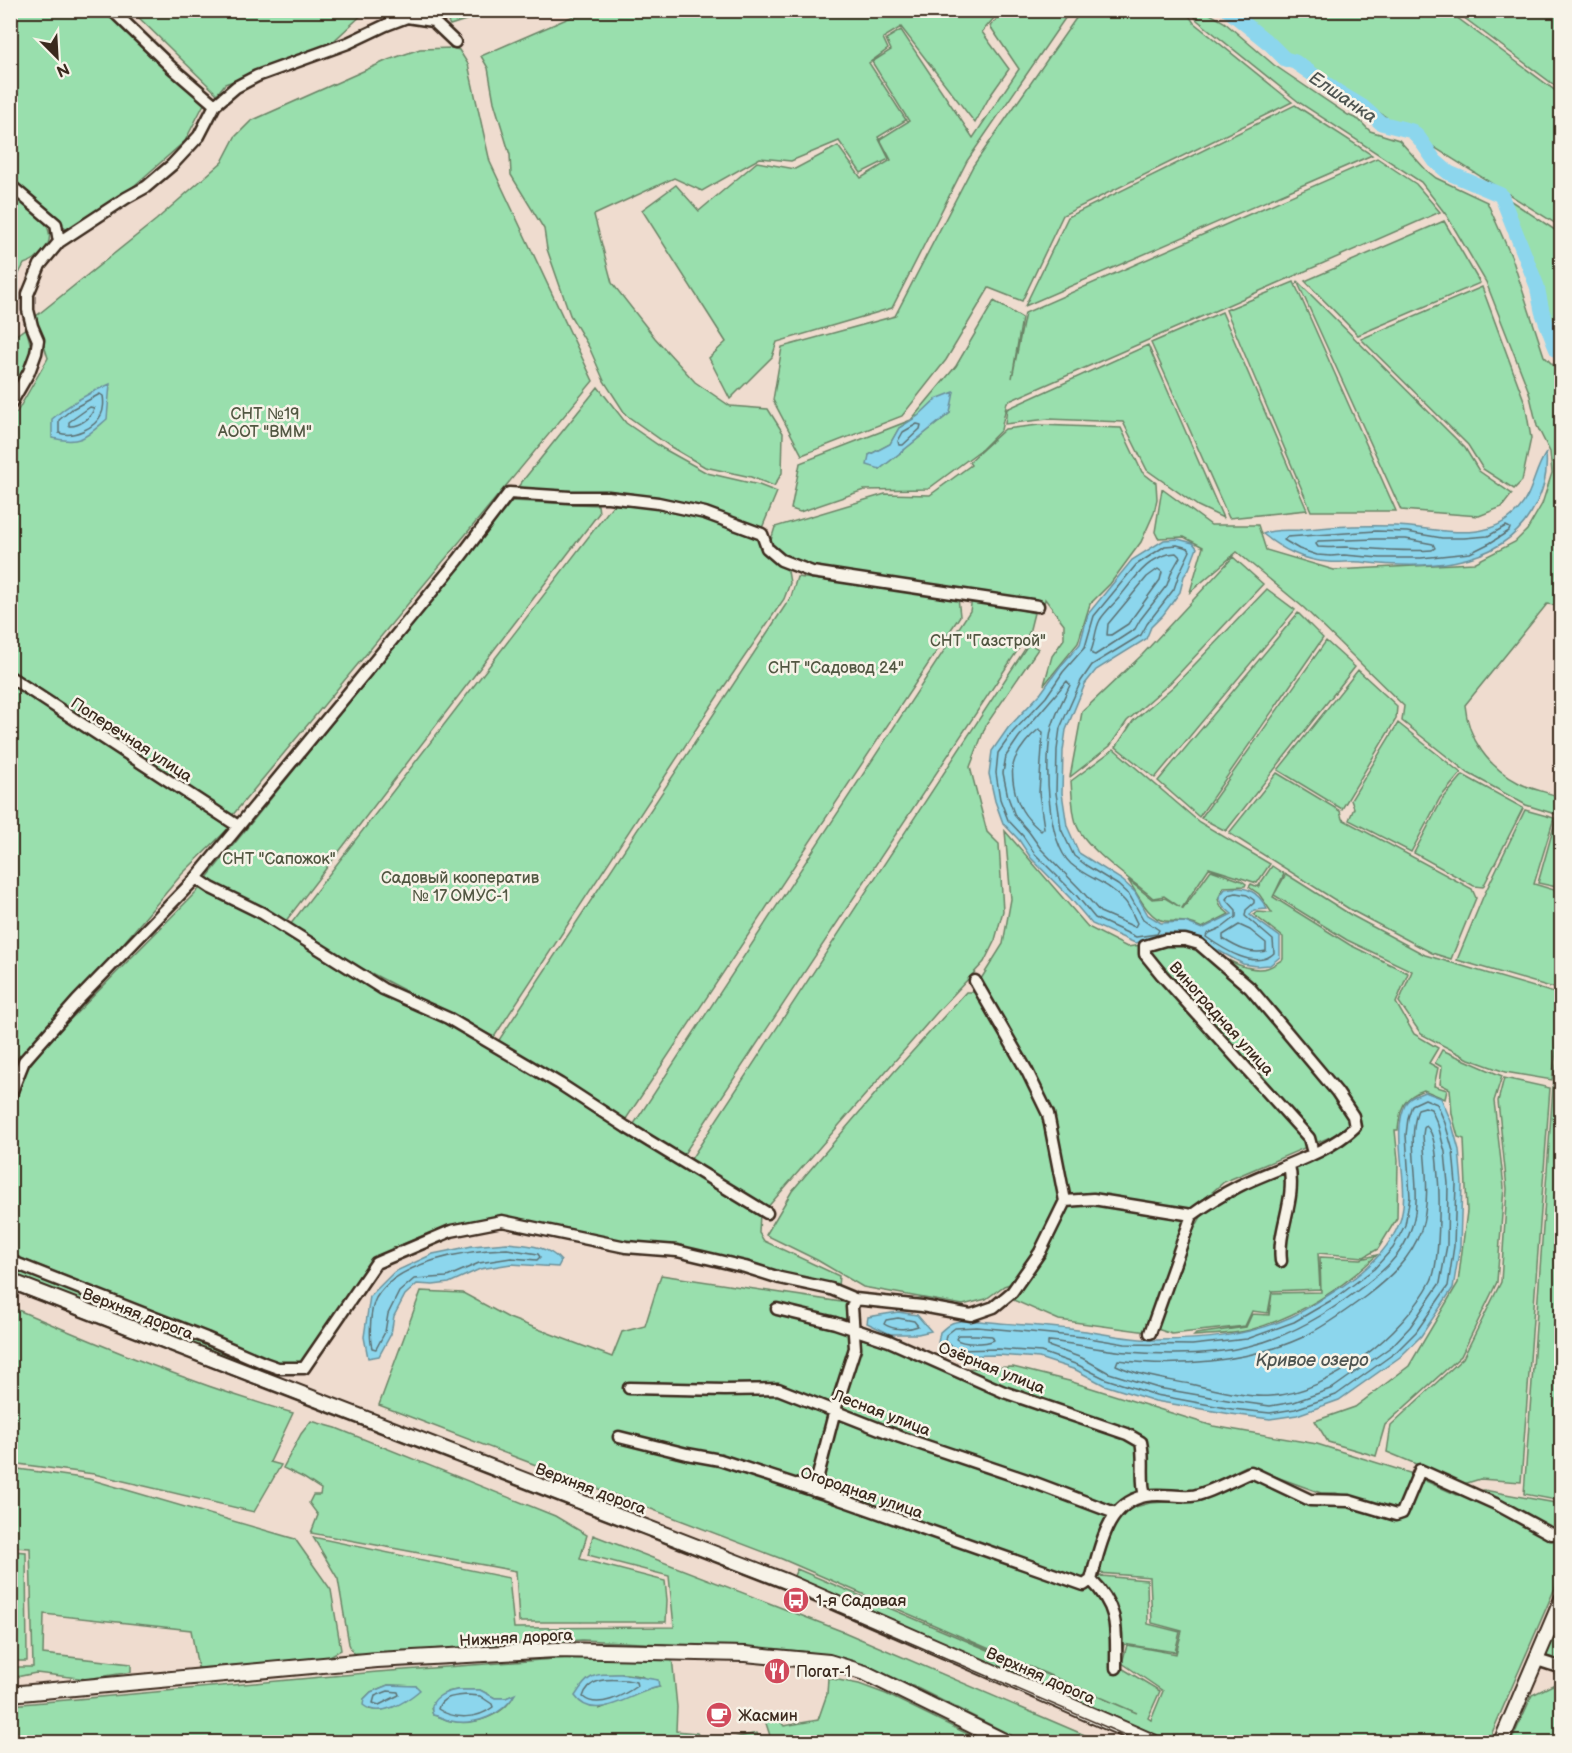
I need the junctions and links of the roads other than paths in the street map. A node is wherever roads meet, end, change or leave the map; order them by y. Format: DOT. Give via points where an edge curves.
graph roads {
  1 [pos="112,10"];
  2 [pos="431,16"];
  3 [pos="455,42"];
  4 [pos="215,105"];
  5 [pos="10,185"];
  6 [pos="59,242"];
  7 [pos="10,405"];
  8 [pos="1038,606"];
  9 [pos="10,677"];
  10 [pos="238,826"];
  11 [pos="196,878"];
  12 [pos="975,981"];
  13 [pos="10,1096"];
  14 [pos="1313,1153"];
  15 [pos="1289,1165"];
  16 [pos="1065,1201"];
  17 [pos="767,1212"];
  18 [pos="1192,1215"];
  19 [pos="10,1261"];
  20 [pos="1281,1261"];
  21 [pos="10,1281"];
  22 [pos="855,1299"];
  23 [pos="777,1309"];
  24 [pos="854,1329"];
  25 [pos="1150,1333"];
  26 [pos="629,1388"];
  27 [pos="835,1410"];
  28 [pos="619,1437"];
  29 [pos="814,1491"];
  30 [pos="1145,1496"];
  31 [pos="1115,1513"];
  32 [pos="1562,1532"];
  33 [pos="1091,1580"];
  34 [pos="1562,1599"];
  35 [pos="1537,1660"];
  36 [pos="1116,1668"];
  37 [pos="1562,1668"];
  38 [pos="10,1694"];
  39 [pos="1006,1743"];
  40 [pos="1153,1743"];
  41 [pos="1501,1743"];
  1 -- 4 [label="street"];
  2 -- 3 [label="street"];
  2 -- 4 [label="street" via="407,17 256,76"];
  4 -- 6 [label="street" via="199,136 172,165 146,187"];
  5 -- 6 [label="street" via="56,224"];
  6 -- 7 [label="street" via="40,265 28,294 28,310 38,340 36,353"];
  8 -- 10 [label="street" via="812,572 781,560 767,548 762,534 705,513 608,497 509,493"];
  9 -- 10 [label="street, Поперечная улица"];
  10 -- 11 [label="street"];
  11 -- 13 [label="street" via="24,1061"];
  11 -- 17 [label="street" via="262,913 384,989 448,1018"];
  12 -- 16 [label="street" via="1048,1114"];
  14 -- 14 [label="street, Виноградная улица" via="1354,1127 1353,1116 1304,1050 1250,988 1199,944 1165,940 1145,946 1145,954 1309,1138"];
  14 -- 15 [label="street"];
  15 -- 18 [label="street" via="1241,1185"];
  15 -- 20 [label="street" via="1291,1195 1279,1245"];
  16 -- 18 [label="street" via="1093,1199"];
  16 -- 22 [label="street" via="1040,1252 1012,1292 994,1307 970,1315"];
  18 -- 25 [label="street"];
  19 -- 22 [label="street" via="278,1368 304,1368 376,1263 451,1231 502,1221 626,1247 677,1251 831,1289"];
  21 -- 40 [label="main road, Верхняя дорога" via="785,1581"];
  22 -- 24 [label="street"];
  23 -- 24 [label="street, Озёрная улица"];
  24 -- 27 [label="street" via="855,1348"];
  24 -- 30 [label="street, Озёрная улица" via="1004,1392 1141,1442"];
  26 -- 27 [label="street, Лесная улица" via="778,1389"];
  27 -- 29 [label="street"];
  27 -- 31 [label="street, Лесная улица"];
  28 -- 29 [label="street, Огородная улица" via="720,1460"];
  29 -- 33 [label="street, Огородная улица" via="1084,1585"];
  30 -- 31 [label="street"];
  30 -- 32 [label="street" via="1194,1496 1251,1472 1310,1500 1349,1501 1396,1515 1402,1513 1420,1470 1551,1534"];
  31 -- 33 [label="street"];
  33 -- 36 [label="street" via="1104,1593 1116,1621"];
  34 -- 35 [label="main road"];
  35 -- 37 [label="street"];
  35 -- 41 [label="main road"];
  38 -- 39 [label="main road, Нижняя дорога" via="377,1660 556,1650 745,1654 829,1662 865,1673"];
}
